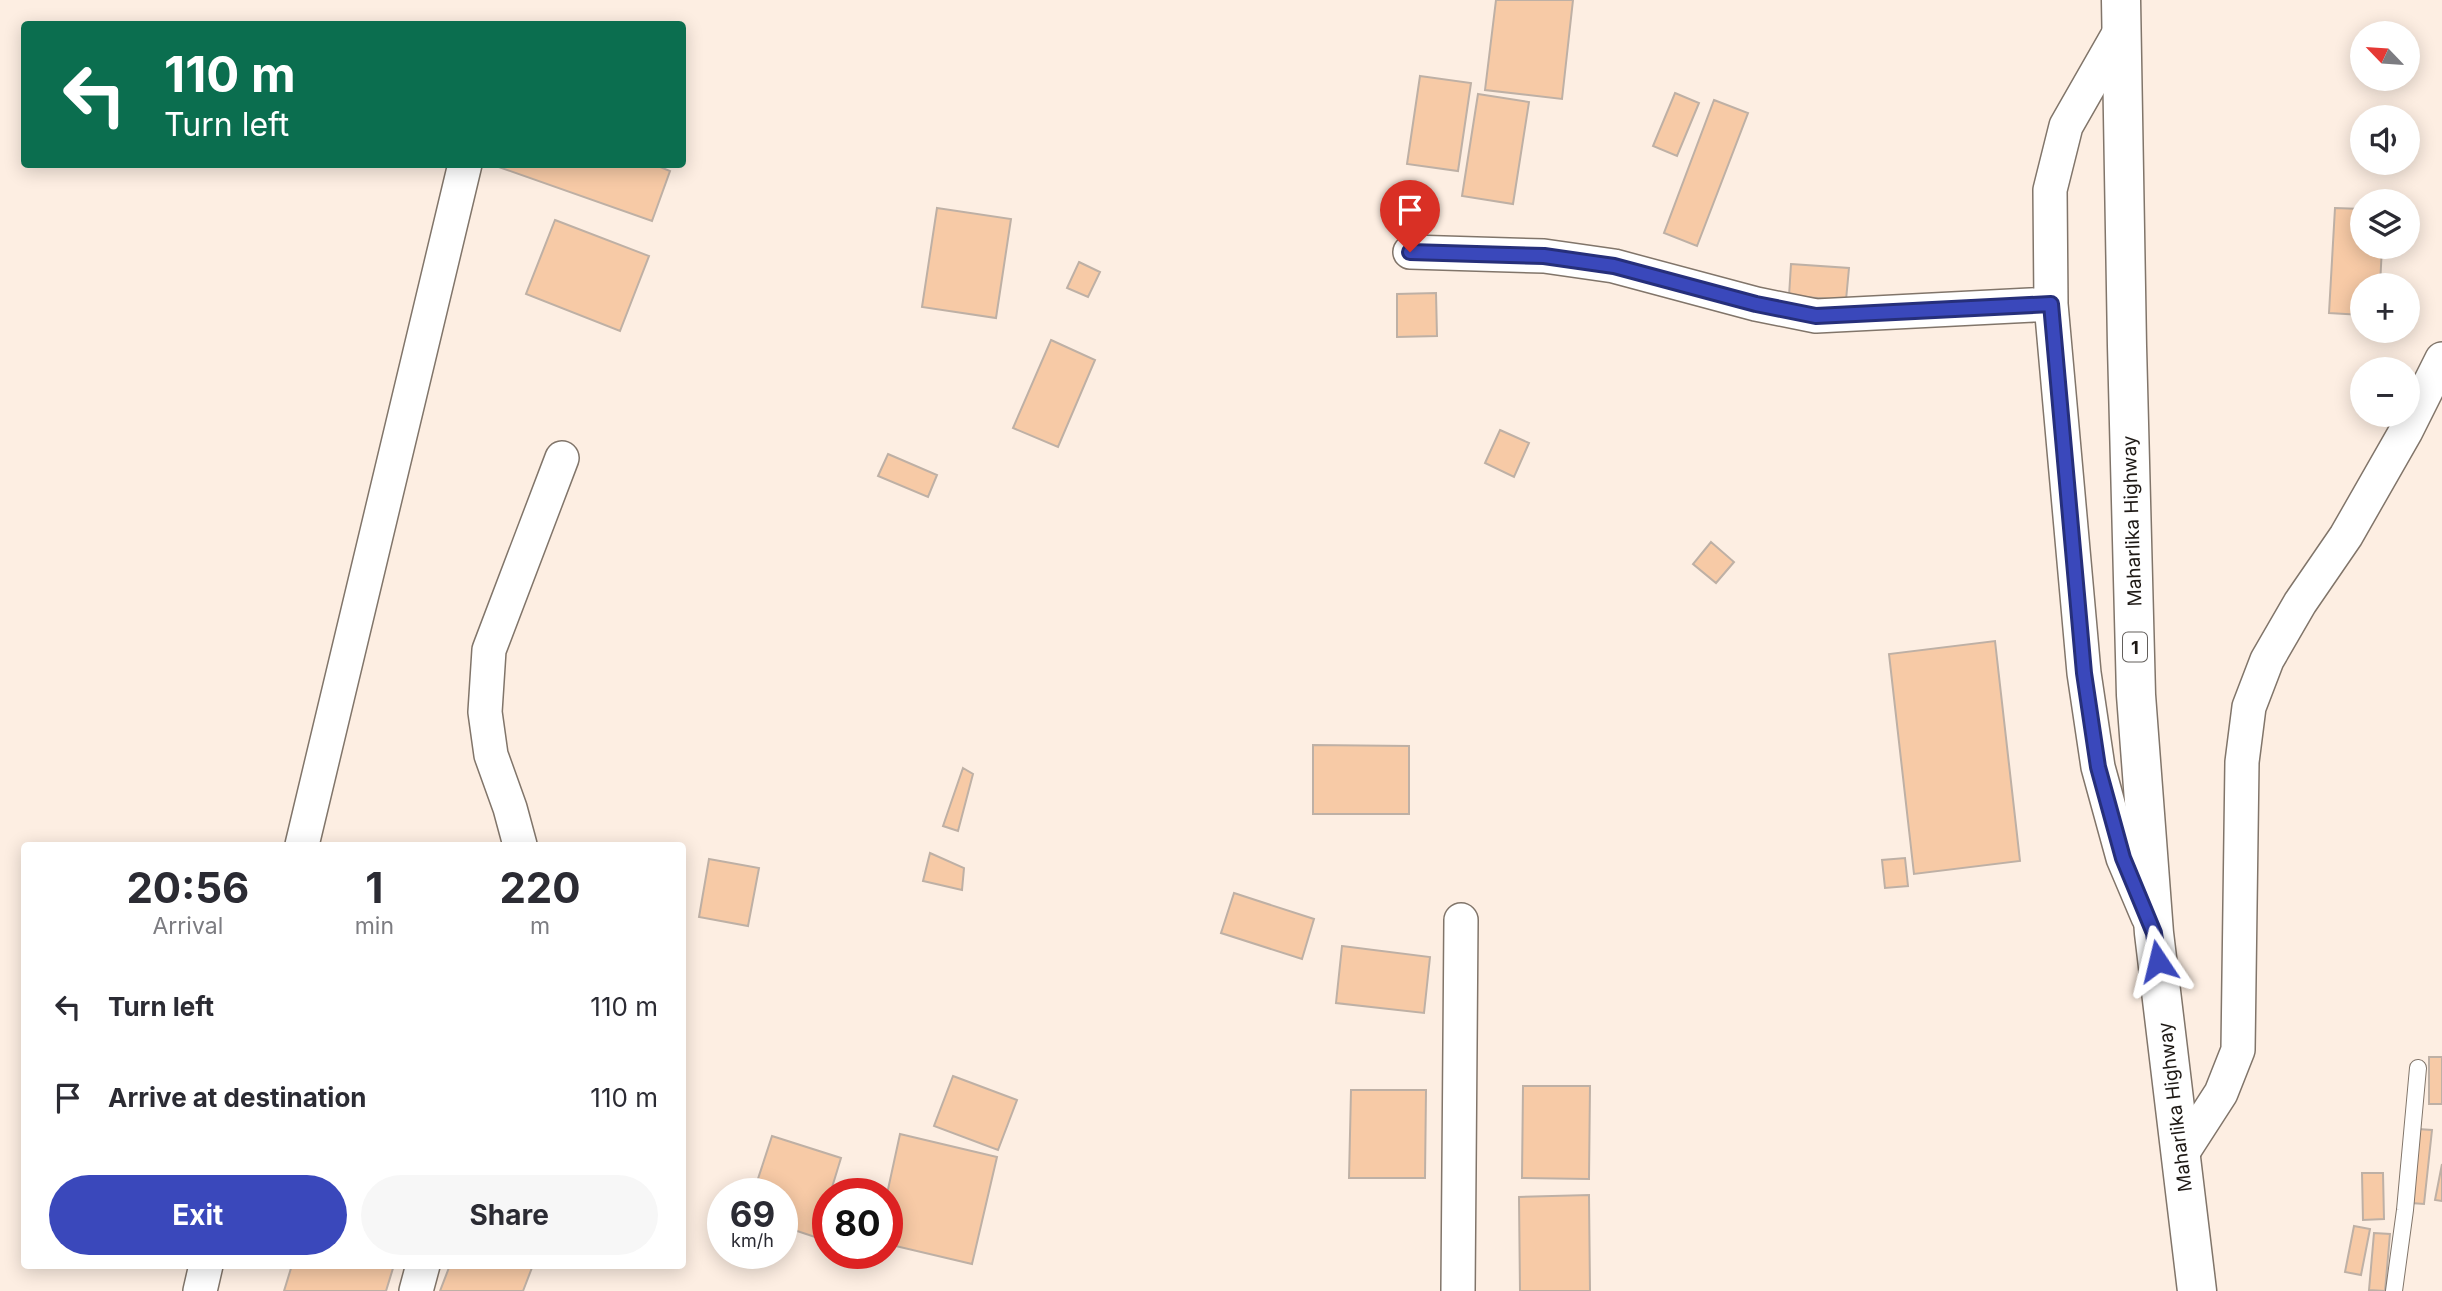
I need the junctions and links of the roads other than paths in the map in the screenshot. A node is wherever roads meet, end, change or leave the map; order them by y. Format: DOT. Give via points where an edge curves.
graph roads {
  1 [pos="2122,14"];
  2 [pos="464,168"];
  3 [pos="1410,252"];
  4 [pos="2051,304"];
  5 [pos="2442,359"];
  6 [pos="562,458"];
  7 [pos="303,842"];
  8 [pos="519,842"];
  9 [pos="1461,920"];
  10 [pos="2154,933"];
  11 [pos="2418,1069"];
  12 [pos="2181,1155"];
  13 [pos="205,1269"];
  14 [pos="422,1269"];
  15 [pos="200,1291"];
  16 [pos="416,1291"];
  17 [pos="1458,1291"];
  18 [pos="2197,1291"];
  19 [pos="2394,1291"];
  1 -- 4 [label="street" via="2066,126 2049,190"];
  1 -- 10 [label="highway, Maharlika Highway / 1" via="2136,695"];
  2 -- 7 [label="street"];
  3 -- 4 [label="street" via="1544,256 1614,266 1816,316"];
  4 -- 10 [label="street" via="2084,673 2098,767 2123,858"];
  5 -- 12 [label="street" via="2346,536 2267,660 2249,707 2242,762 2238,1051 2221,1093"];
  6 -- 8 [label="street" via="489,650 485,712 491,755"];
  9 -- 17 [label="street"];
  10 -- 12 [label="highway, Maharlika Highway / 1"];
  11 -- 19 [label="lane"];
  12 -- 18 [label="highway, Maharlika Highway / 1"];
  13 -- 15 [label="street"];
  14 -- 16 [label="street"];
}
